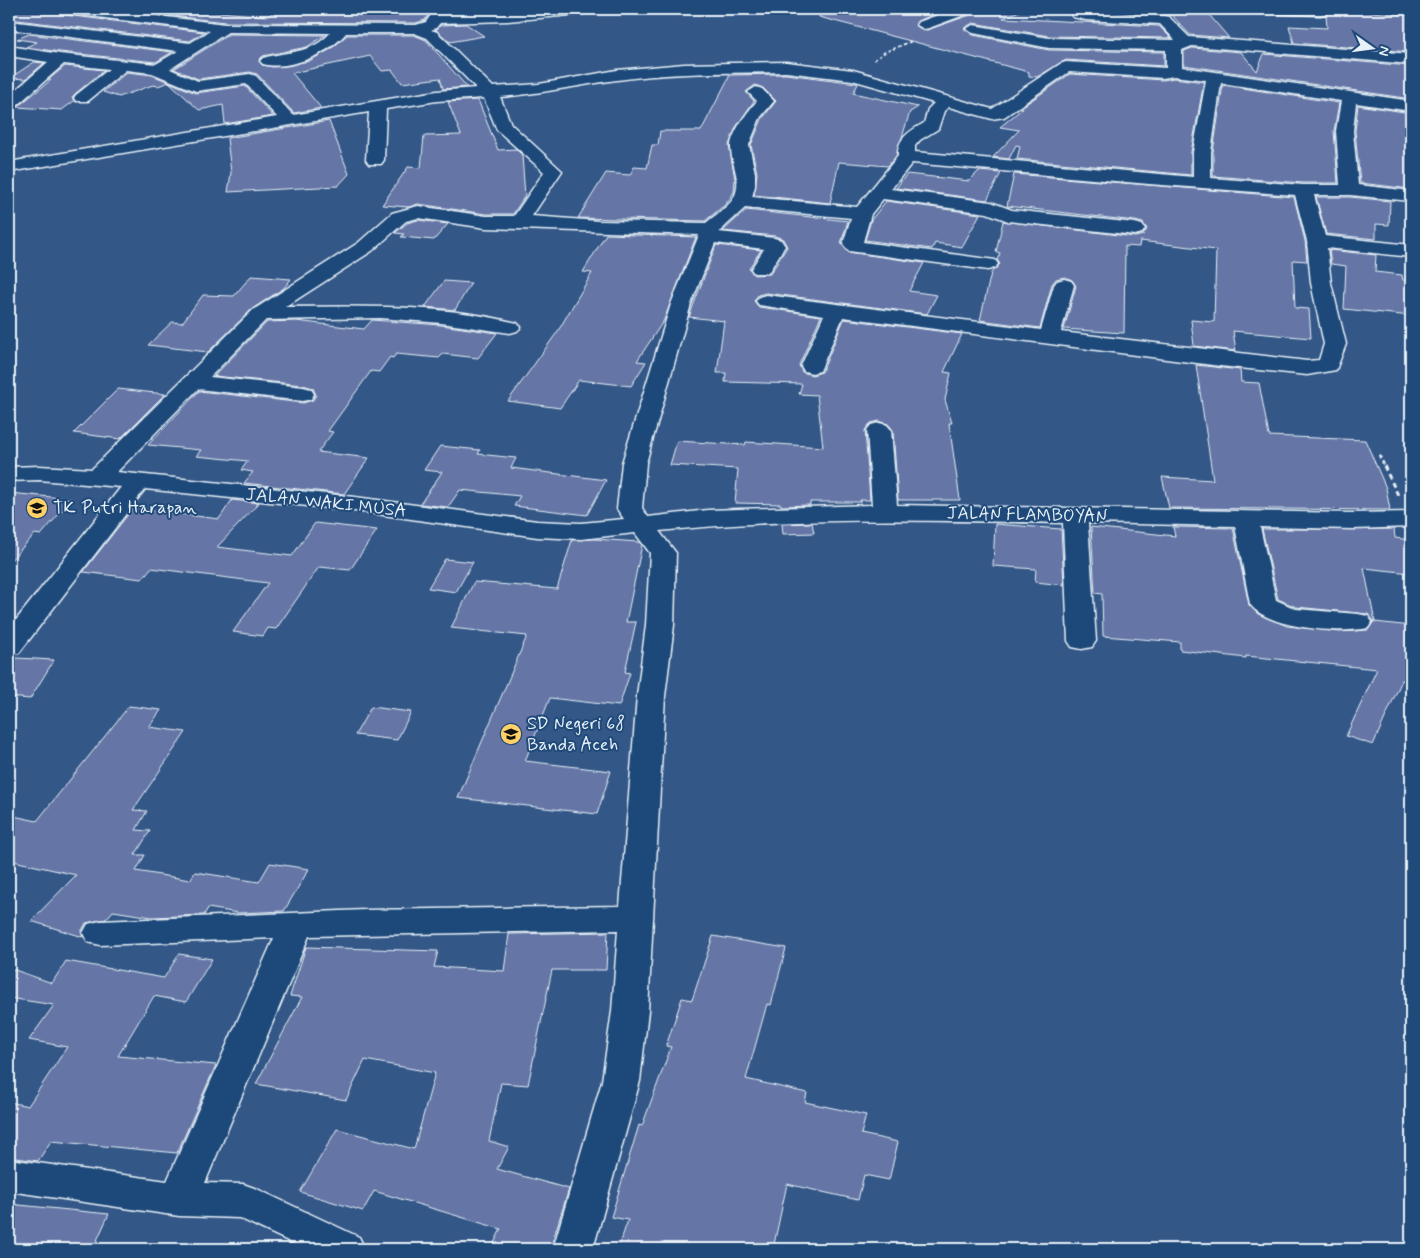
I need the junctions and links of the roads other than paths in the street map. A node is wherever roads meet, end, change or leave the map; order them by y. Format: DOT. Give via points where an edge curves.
graph roads {
  1 [pos="59,9"];
  2 [pos="592,9"];
  3 [pos="967,9"];
  4 [pos="1074,9"];
  5 [pos="1269,9"];
  6 [pos="1321,9"];
  7 [pos="1400,9"];
  8 [pos="1411,9"];
  9 [pos="260,11"];
  10 [pos="32,13"];
  11 [pos="439,14"];
  12 [pos="9,25"];
  13 [pos="924,25"];
  14 [pos="230,28"];
  15 [pos="341,29"];
  16 [pos="416,29"];
  17 [pos="973,29"];
  18 [pos="1181,44"];
  19 [pos="193,48"];
  20 [pos="9,52"];
  21 [pos="1411,59"];
  22 [pos="60,60"];
  23 [pos="268,61"];
  24 [pos="122,66"];
  25 [pos="156,69"];
  26 [pos="1174,71"];
  27 [pos="1214,77"];
  28 [pos="756,92"];
  29 [pos="490,93"];
  30 [pos="1350,97"];
  31 [pos="82,98"];
  32 [pos="945,102"];
  33 [pos="9,104"];
  34 [pos="378,106"];
  35 [pos="1411,106"];
  36 [pos="290,122"];
  37 [pos="907,157"];
  38 [pos="374,160"];
  39 [pos="9,167"];
  40 [pos="1202,182"];
  41 [pos="1303,190"];
  42 [pos="1350,190"];
  43 [pos="878,193"];
  44 [pos="1411,196"];
  45 [pos="741,202"];
  46 [pos="862,213"];
  47 [pos="529,222"];
  48 [pos="1135,229"];
  49 [pos="709,233"];
  50 [pos="1316,242"];
  51 [pos="1411,251"];
  52 [pos="988,264"];
  53 [pos="761,268"];
  54 [pos="1064,285"];
  55 [pos="766,301"];
  56 [pos="836,310"];
  57 [pos="260,314"];
  58 [pos="510,327"];
  59 [pos="1049,337"];
  60 [pos="812,366"];
  61 [pos="192,382"];
  62 [pos="303,394"];
  63 [pos="879,430"];
  64 [pos="9,474"];
  65 [pos="98,477"];
  66 [pos="137,483"];
  67 [pos="885,512"];
  68 [pos="1075,515"];
  69 [pos="1246,518"];
  70 [pos="1410,519"];
  71 [pos="642,524"];
  72 [pos="1358,622"];
  73 [pos="1082,642"];
  74 [pos="9,647"];
  75 [pos="636,918"];
  76 [pos="297,925"];
  77 [pos="100,933"];
  78 [pos="9,1175"];
  79 [pos="179,1199"];
  80 [pos="345,1249"];
  81 [pos="573,1249"];
  1 -- 14 [label="street"];
  2 -- 11 [label="street" via="508,17"];
  3 -- 13 [label="street"];
  4 -- 18 [label="street" via="1086,16 1164,20"];
  5 -- 6 [label="street"];
  7 -- 8 [label="street"];
  9 -- 14 [label="street"];
  10 -- 12 [label="street"];
  11 -- 16 [label="street" via="431,25"];
  12 -- 19 [label="street"];
  14 -- 15 [label="street"];
  14 -- 19 [label="street"];
  15 -- 16 [label="street"];
  15 -- 23 [label="street" via="332,42 317,51"];
  16 -- 29 [label="street" via="432,35"];
  17 -- 18 [label="street" via="1049,43"];
  18 -- 21 [label="street" via="1209,42"];
  18 -- 26 [label="street" via="1174,50"];
  19 -- 25 [label="street" via="164,68"];
  20 -- 22 [label="street"];
  22 -- 24 [label="street"];
  22 -- 33 [label="street"];
  24 -- 25 [label="street"];
  24 -- 31 [label="street"];
  25 -- 36 [label="street" via="196,86 250,79"];
  26 -- 27 [label="street"];
  26 -- 32 [label="street" via="1066,67 995,114"];
  27 -- 30 [label="street"];
  27 -- 40 [label="street" via="1202,152"];
  28 -- 45 [label="street" via="766,101 752,117 740,145 746,173"];
  29 -- 32 [label="street" via="550,88 610,76 676,69 786,67 853,74"];
  29 -- 34 [label="street" via="437,96"];
  29 -- 47 [label="street" via="503,126 552,171 523,214 522,219"];
  30 -- 35 [label="street"];
  30 -- 42 [label="street" via="1345,110 1344,138"];
  32 -- 37 [label="street" via="936,110 932,125 914,136 906,146"];
  34 -- 36 [label="street"];
  34 -- 38 [label="street"];
  36 -- 39 [label="street"];
  37 -- 40 [label="street"];
  37 -- 43 [label="street"];
  40 -- 41 [label="street"];
  41 -- 42 [label="street"];
  41 -- 50 [label="street"];
  42 -- 44 [label="street"];
  43 -- 46 [label="street"];
  43 -- 48 [label="street" via="991,208 1008,215"];
  45 -- 46 [label="street"];
  45 -- 49 [label="street"];
  46 -- 52 [label="street" via="853,244 856,247"];
  47 -- 49 [label="street"];
  47 -- 57 [label="street" via="486,222 408,213 365,247"];
  49 -- 53 [label="street" via="774,244"];
  49 -- 71 [label="street" via="681,304 634,464 629,509"];
  50 -- 51 [label="street"];
  50 -- 59 [label="street" via="1321,283 1335,344 1328,365 1307,368"];
  54 -- 59 [label="street"];
  55 -- 56 [label="street"];
  56 -- 59 [label="street"];
  56 -- 60 [label="street"];
  57 -- 58 [label="street" via="380,312"];
  57 -- 61 [label="street"];
  61 -- 62 [label="street"];
  61 -- 65 [label="street"];
  63 -- 67 [label="street"];
  64 -- 65 [label="street, JALAN WAKI MUSA"];
  65 -- 66 [label="street, JALAN WAKI MUSA"];
  66 -- 71 [label="street, JALAN WAKI MUSA" via="355,504 538,529 581,530"];
  66 -- 74 [label="street"];
  67 -- 68 [label="street, JALAN FLAMBOYAN"];
  67 -- 71 [label="street, JALAN FLAMBOYAN" via="708,518"];
  68 -- 69 [label="street, JALAN FLAMBOYAN"];
  68 -- 73 [label="street"];
  69 -- 70 [label="street, JALAN FLAMBOYAN"];
  69 -- 72 [label="street" via="1263,604 1273,612 1299,617"];
  71 -- 75 [label="street" via="663,554"];
  75 -- 76 [label="street"];
  75 -- 81 [label="street" via="630,1012 621,1081"];
  76 -- 77 [label="street"];
  76 -- 79 [label="street"];
  78 -- 79 [label="street"];
  79 -- 80 [label="street" via="243,1201"];
}
